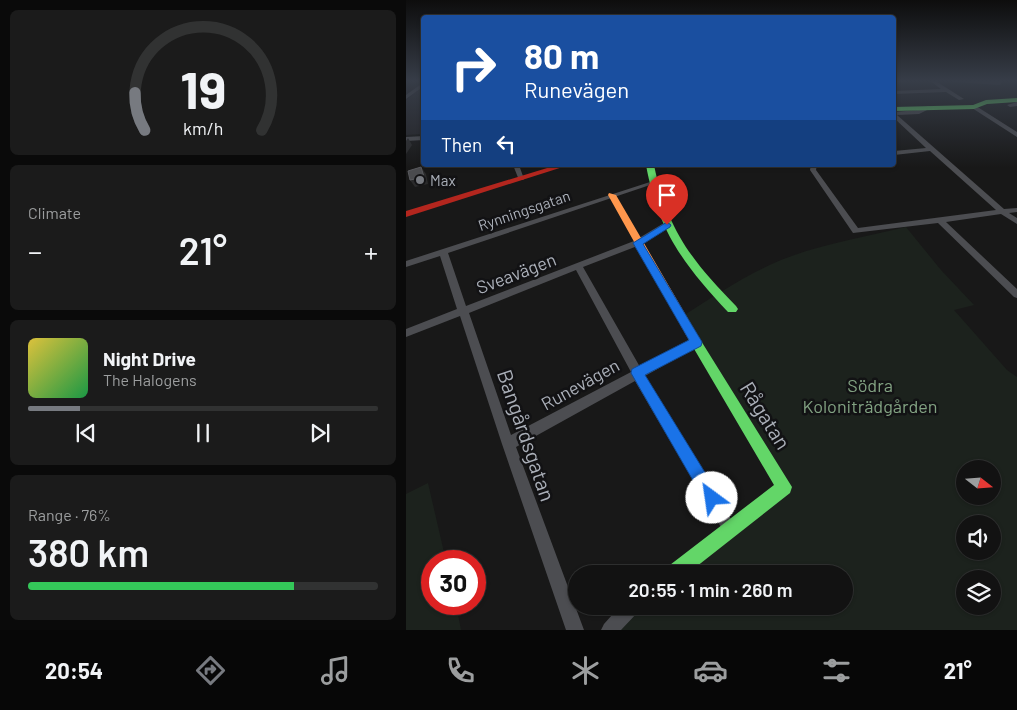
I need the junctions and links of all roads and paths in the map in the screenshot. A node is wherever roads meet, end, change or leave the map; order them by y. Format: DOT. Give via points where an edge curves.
graph roads {
  1 [pos="925,109"];
  2 [pos="977,109"];
  3 [pos="896,115"];
  4 [pos="896,117"];
  5 [pos="1017,128"];
  6 [pos="1007,129"];
  7 [pos="1017,135"];
  8 [pos="421,138"];
  9 [pos="406,139"];
  10 [pos="930,150"];
  11 [pos="896,153"];
  12 [pos="517,167"];
  13 [pos="558,167"];
  14 [pos="650,167"];
  15 [pos="814,167"];
  16 [pos="521,178"];
  17 [pos="652,183"];
  18 [pos="612,195"];
  19 [pos="1017,210"];
  20 [pos="1002,212"];
  21 [pos="406,214"];
  22 [pos="940,220"];
  23 [pos="1017,222"];
  24 [pos="667,225"];
  25 [pos="638,243"];
  26 [pos="443,252"];
  27 [pos="406,264"];
  28 [pos="578,266"];
  29 [pos="1017,295"];
  30 [pos="732,309"];
  31 [pos="463,311"];
  32 [pos="406,333"];
  33 [pos="696,342"];
  34 [pos="637,373"];
  35 [pos="508,444"];
  36 [pos="730,529"];
  37 [pos="684,565"];
  38 [pos="624,615"];
  39 [pos="575,630"];
  40 [pos="610,630"];
  1 -- 3 [label="street"];
  2 -- 6 [label="street"];
  4 -- 10 [label="street"];
  5 -- 6 [label="street"];
  6 -- 7 [label="street"];
  8 -- 9 [label="street"];
  10 -- 11 [label="street"];
  10 -- 20 [label="street"];
  12 -- 16 [label="street"];
  13 -- 16 [label="street"];
  14 -- 17 [label="street"];
  15 -- 22 [label="street" via="856,231"];
  16 -- 21 [label="street"];
  17 -- 18 [label="street, Rynningsgatan"];
  17 -- 24 [label="street"];
  18 -- 25 [label="street, Rågatan"];
  18 -- 26 [label="street, Rynningsgatan"];
  19 -- 20 [label="street"];
  20 -- 22 [label="street"];
  20 -- 23 [label="street"];
  22 -- 29 [label="street"];
  24 -- 25 [label="street"];
  24 -- 30 [label="street" via="696,269"];
  25 -- 28 [label="street, Sveavägen"];
  25 -- 33 [label="street, Rågatan"];
  26 -- 27 [label="street, Rynningsgatan"];
  26 -- 31 [label="street, Bangårdsgatan"];
  28 -- 31 [label="street, Sveavägen"];
  28 -- 34 [label="street"];
  31 -- 32 [label="street, Sveavägen"];
  31 -- 35 [label="street, Bangårdsgatan"];
  33 -- 34 [label="street, Runevägen"];
  33 -- 36 [label="street, Rågatan" via="784,487"];
  34 -- 35 [label="street, Runevägen"];
  34 -- 36 [label="street"];
  35 -- 39 [label="street, Bangårdsgatan"];
  36 -- 37 [label="street, Rågatan"];
  38 -- 40 [label="street"];
}
